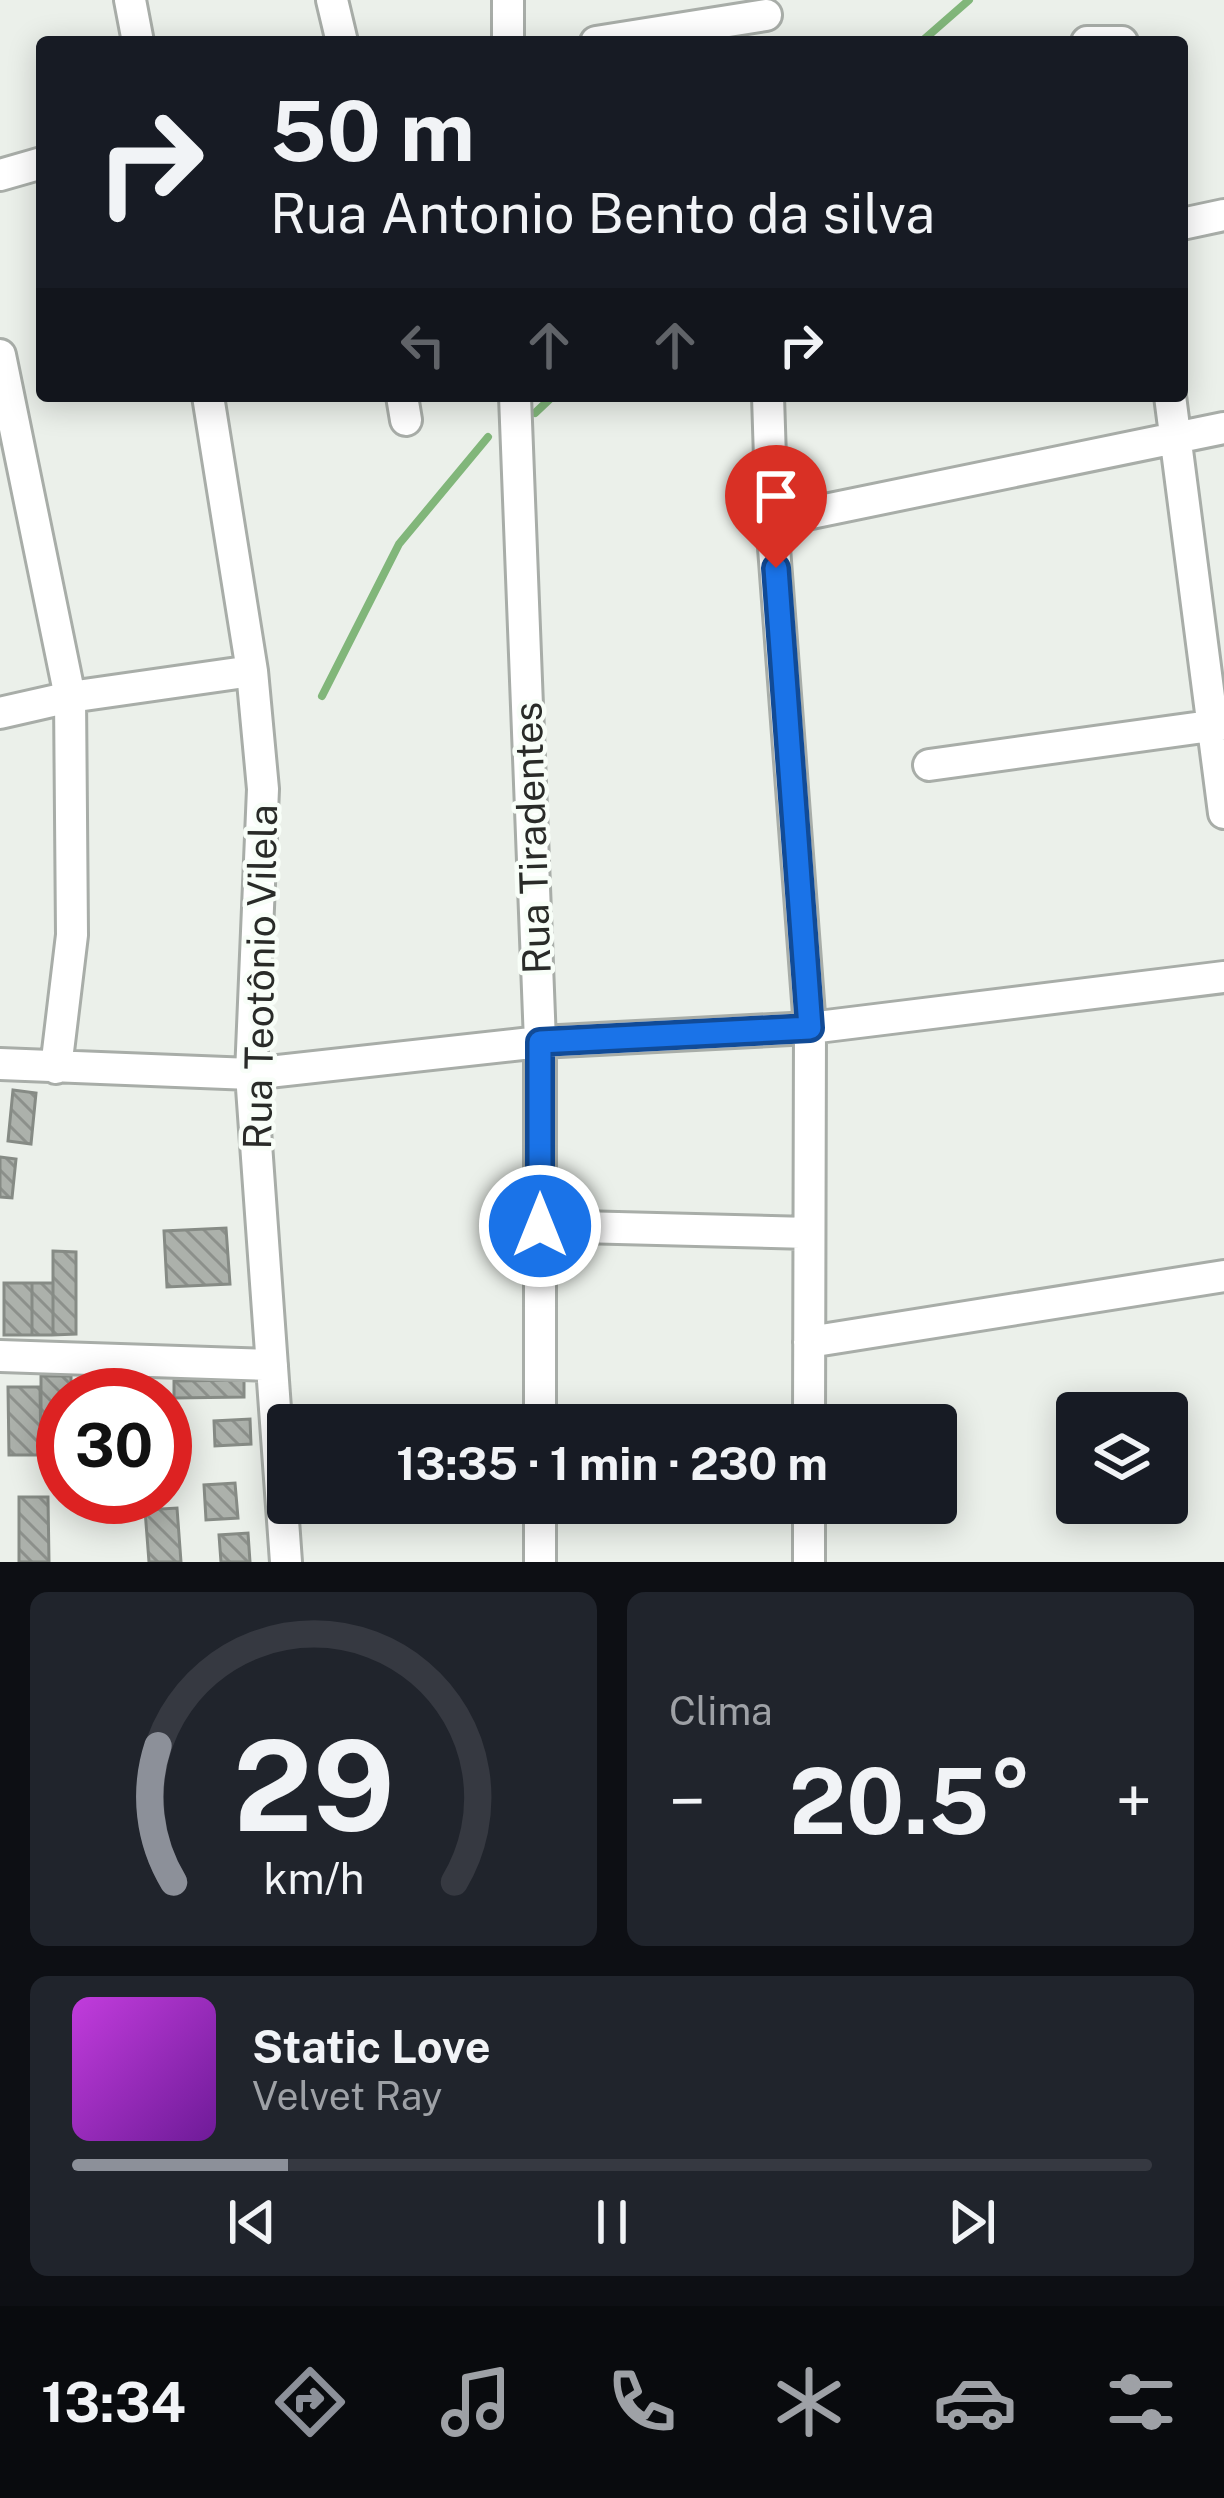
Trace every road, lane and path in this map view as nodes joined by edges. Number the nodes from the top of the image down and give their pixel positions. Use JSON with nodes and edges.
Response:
{"nodes":[{"id":1,"x":130,"y":0,"type":"edge"},
{"id":2,"x":332,"y":0,"type":"edge"},
{"id":3,"x":508,"y":0,"type":"edge"},
{"id":4,"x":766,"y":19,"type":"edge"},
{"id":5,"x":137,"y":36,"type":"edge"},
{"id":6,"x":341,"y":36,"type":"edge"},
{"id":7,"x":508,"y":36,"type":"edge"},
{"id":8,"x":640,"y":36,"type":"edge"},
{"id":9,"x":36,"y":165,"type":"edge"},
{"id":10,"x":0,"y":175,"type":"edge"},
{"id":11,"x":1224,"y":215,"type":"edge"},
{"id":12,"x":1188,"y":223,"type":"edge"},
{"id":13,"x":0,"y":355,"type":"edge"},
{"id":14,"x":209,"y":402,"type":"edge"},
{"id":15,"x":514,"y":402,"type":"edge"},
{"id":16,"x":768,"y":402,"type":"edge"},
{"id":17,"x":1171,"y":402,"type":"edge"},
{"id":18,"x":1224,"y":428,"type":"edge"},
{"id":19,"x":1175,"y":439,"type":"junction"},
{"id":20,"x":772,"y":521,"type":"junction"},
{"id":21,"x":252,"y":671,"type":"junction"},
{"id":22,"x":70,"y":697,"type":"junction"},
{"id":23,"x":0,"y":713,"type":"edge"},
{"id":24,"x":1219,"y":725,"type":"edge"},
{"id":25,"x":929,"y":765,"type":"dead end"},
{"id":26,"x":1224,"y":813,"type":"edge"},
{"id":27,"x":1224,"y":977,"type":"edge"},
{"id":28,"x":810,"y":1028,"type":"junction"},
{"id":29,"x":540,"y":1042,"type":"junction"},
{"id":30,"x":0,"y":1064,"type":"edge"},
{"id":31,"x":56,"y":1067,"type":"junction"},
{"id":32,"x":251,"y":1074,"type":"junction"},
{"id":33,"x":540,"y":1226,"type":"junction"},
{"id":34,"x":809,"y":1233,"type":"junction"},
{"id":35,"x":1224,"y":1276,"type":"edge"},
{"id":36,"x":809,"y":1342,"type":"junction"},
{"id":37,"x":0,"y":1356,"type":"edge"},
{"id":38,"x":272,"y":1365,"type":"junction"},
{"id":39,"x":540,"y":1404,"type":"edge"},
{"id":40,"x":809,"y":1404,"type":"edge"},
{"id":41,"x":540,"y":1524,"type":"edge"},
{"id":42,"x":809,"y":1524,"type":"edge"},
{"id":43,"x":286,"y":1562,"type":"edge"},
{"id":44,"x":540,"y":1562,"type":"edge"},
{"id":45,"x":809,"y":1562,"type":"edge"}],
"edges":[{"from":1,"to":5,"type":"street"},
{"from":2,"to":6,"type":"street"},
{"from":3,"to":7,"type":"street"},
{"from":4,"to":8,"type":"street"},
{"from":9,"to":10,"type":"street"},
{"from":11,"to":12,"type":"street"},
{"from":13,"to":22,"type":"street"},
{"from":14,"to":21,"type":"street","name":"Rua Teotônio Vilela"},
{"from":15,"to":29,"type":"street","name":"Rua Tiradentes"},
{"from":16,"to":20,"type":"street"},
{"from":17,"to":19,"type":"street"},
{"from":18,"to":19,"type":"street"},
{"from":19,"to":20,"type":"street"},
{"from":19,"to":24,"type":"street"},
{"from":20,"to":28,"type":"street"},
{"from":21,"to":22,"type":"street"},
{"from":21,"to":32,"type":"street","name":"Rua Teotônio Vilela"},
{"from":22,"to":23,"type":"street"},
{"from":22,"to":31,"type":"street"},
{"from":24,"to":25,"type":"street"},
{"from":24,"to":26,"type":"street"},
{"from":27,"to":28,"type":"street"},
{"from":28,"to":29,"type":"street"},
{"from":28,"to":34,"type":"street"},
{"from":29,"to":32,"type":"street"},
{"from":29,"to":33,"type":"street","name":"Rua Tiradentes"},
{"from":30,"to":31,"type":"street"},
{"from":31,"to":32,"type":"street"},
{"from":32,"to":38,"type":"street","name":"Rua Teotônio Vilela"},
{"from":33,"to":34,"type":"street"},
{"from":33,"to":39,"type":"street","name":"Rua Tiradentes"},
{"from":34,"to":36,"type":"street"},
{"from":35,"to":36,"type":"street"},
{"from":36,"to":40,"type":"street"},
{"from":37,"to":38,"type":"street"},
{"from":38,"to":43,"type":"street","name":"Rua Teotônio Vilela"},
{"from":41,"to":44,"type":"street"},
{"from":42,"to":45,"type":"street"}]}
